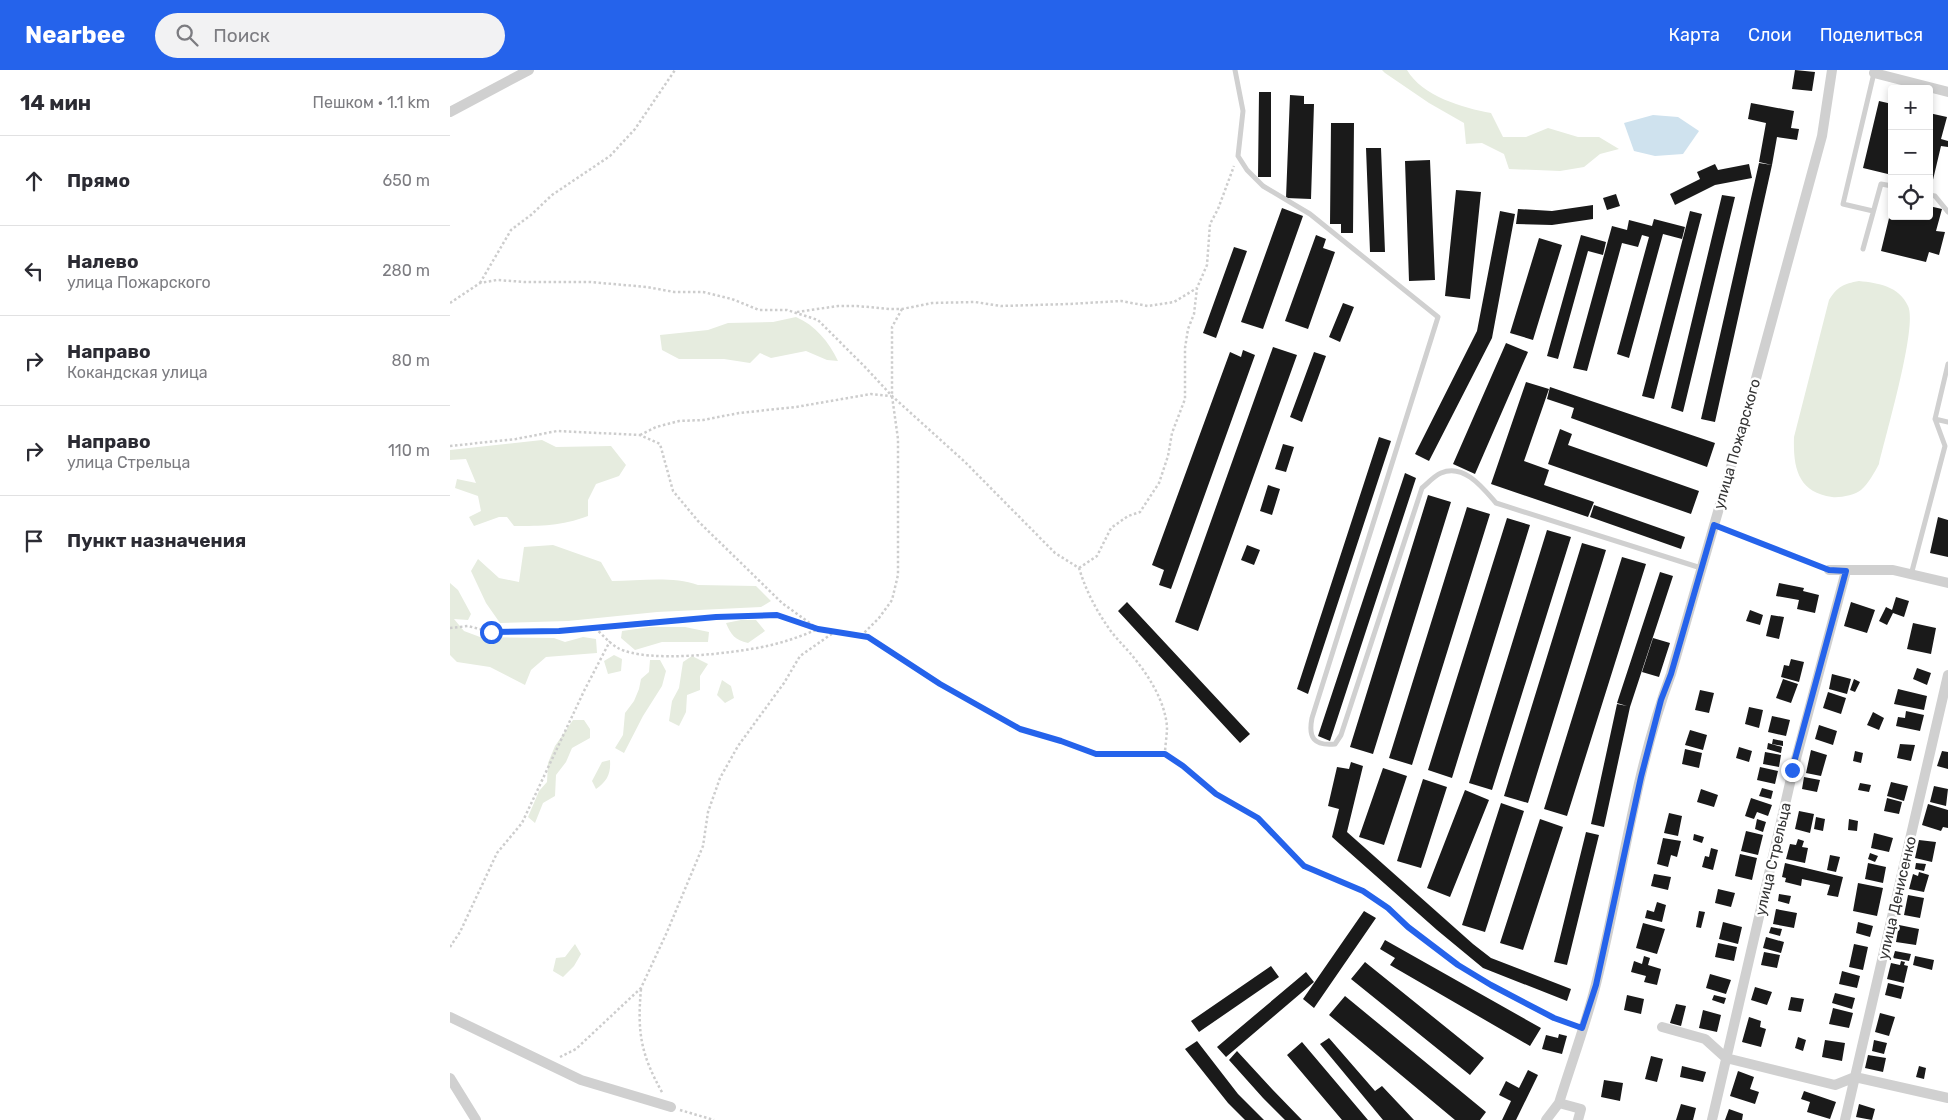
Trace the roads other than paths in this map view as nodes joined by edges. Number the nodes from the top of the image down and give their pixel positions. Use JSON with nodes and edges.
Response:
{"nodes":[{"id":1,"x":529,"y":70,"type":"edge"},
{"id":2,"x":1235,"y":70,"type":"edge"},
{"id":3,"x":1832,"y":70,"type":"edge"},
{"id":4,"x":1874,"y":73,"type":"joint"},
{"id":5,"x":1948,"y":92,"type":"edge"},
{"id":6,"x":450,"y":112,"type":"edge"},
{"id":7,"x":1888,"y":185,"type":"edge"},
{"id":8,"x":1933,"y":196,"type":"edge"},
{"id":9,"x":1873,"y":212,"type":"junction"},
{"id":10,"x":1948,"y":212,"type":"edge"},
{"id":11,"x":1862,"y":249,"type":"dead end"},
{"id":12,"x":1948,"y":364,"type":"edge"},
{"id":13,"x":1935,"y":419,"type":"junction"},
{"id":14,"x":1948,"y":422,"type":"edge"},
{"id":15,"x":1702,"y":568,"type":"junction"},
{"id":16,"x":1829,"y":570,"type":"road end"},
{"id":17,"x":1846,"y":571,"type":"junction"},
{"id":18,"x":1911,"y":574,"type":"junction"},
{"id":19,"x":1948,"y":583,"type":"edge"},
{"id":20,"x":1948,"y":675,"type":"edge"},
{"id":21,"x":450,"y":1017,"type":"edge"},
{"id":22,"x":1662,"y":1027,"type":"dead end"},
{"id":23,"x":1726,"y":1058,"type":"junction"},
{"id":24,"x":1855,"y":1077,"type":"junction"},
{"id":25,"x":450,"y":1078,"type":"edge"},
{"id":26,"x":1948,"y":1098,"type":"edge"},
{"id":27,"x":1559,"y":1103,"type":"junction"},
{"id":28,"x":671,"y":1107,"type":"road end"},
{"id":29,"x":476,"y":1120,"type":"edge"},
{"id":30,"x":1546,"y":1120,"type":"edge"},
{"id":31,"x":1578,"y":1120,"type":"edge"},
{"id":32,"x":1712,"y":1120,"type":"edge"},
{"id":33,"x":1845,"y":1120,"type":"edge"}],
"edges":[{"from":1,"to":6,"type":"street"},
{"from":2,"to":15,"type":"lane"},
{"from":3,"to":15,"type":"street","name":"улица Пожарского"},
{"from":4,"to":5,"type":"street"},
{"from":4,"to":9,"type":"lane"},
{"from":7,"to":9,"type":"lane"},
{"from":8,"to":10,"type":"lane"},
{"from":9,"to":11,"type":"lane"},
{"from":12,"to":13,"type":"lane"},
{"from":13,"to":14,"type":"lane"},
{"from":13,"to":18,"type":"lane"},
{"from":15,"to":27,"type":"street","name":"улица Пожарского"},
{"from":16,"to":17,"type":"street"},
{"from":17,"to":18,"type":"street"},
{"from":17,"to":23,"type":"street","name":"улица Стрельца"},
{"from":18,"to":19,"type":"street"},
{"from":20,"to":24,"type":"street","name":"улица Денисенко"},
{"from":21,"to":28,"type":"street"},
{"from":22,"to":23,"type":"street"},
{"from":23,"to":24,"type":"street"},
{"from":23,"to":32,"type":"street","name":"улица Стрельца"},
{"from":24,"to":26,"type":"street"},
{"from":24,"to":33,"type":"street","name":"улица Денисенко"},
{"from":25,"to":29,"type":"street"},
{"from":27,"to":30,"type":"street"},
{"from":27,"to":31,"type":"street"}]}
